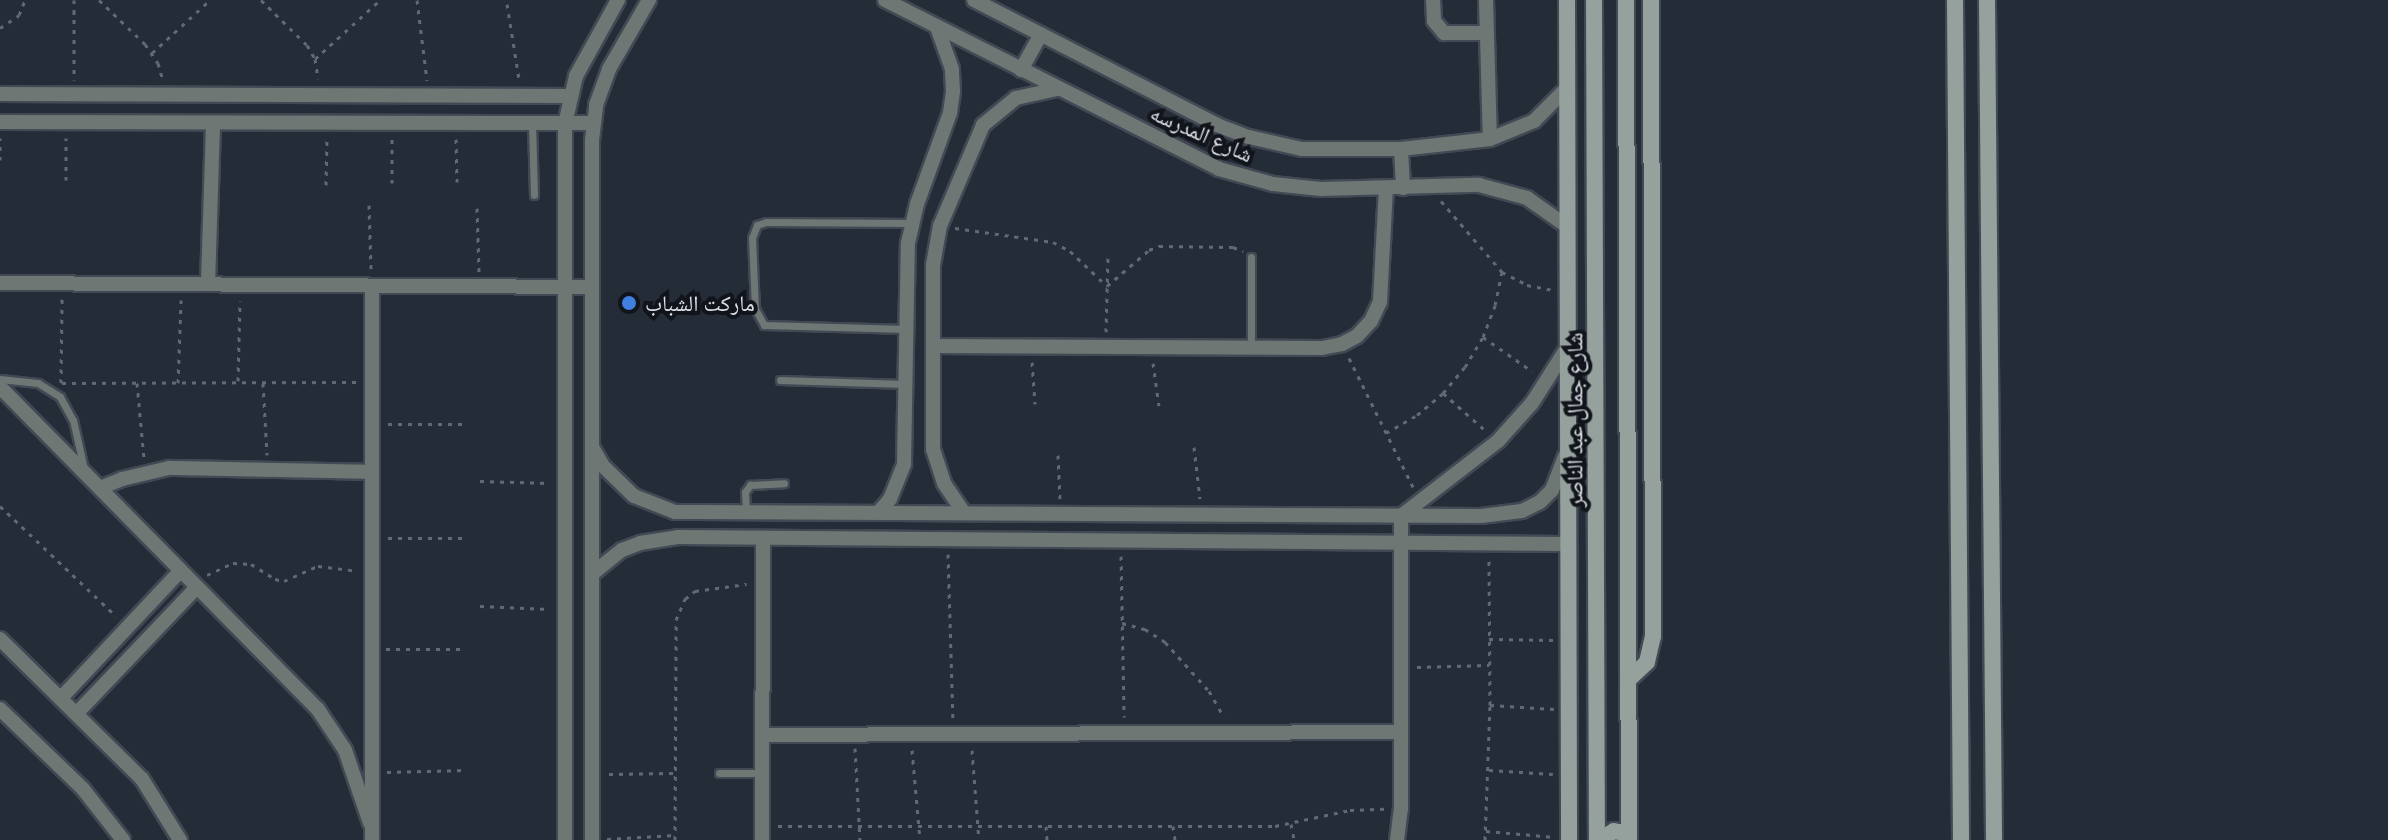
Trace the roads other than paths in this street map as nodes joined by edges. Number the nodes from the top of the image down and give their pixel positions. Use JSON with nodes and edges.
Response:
{"nodes":[{"id":1,"x":618,"y":0,"type":"edge"},
{"id":2,"x":649,"y":0,"type":"edge"},
{"id":3,"x":885,"y":0,"type":"edge"},
{"id":4,"x":974,"y":0,"type":"edge"},
{"id":5,"x":1433,"y":0,"type":"edge"},
{"id":6,"x":1486,"y":0,"type":"edge"},
{"id":7,"x":1567,"y":0,"type":"edge"},
{"id":8,"x":1594,"y":0,"type":"edge"},
{"id":9,"x":1626,"y":0,"type":"edge"},
{"id":10,"x":1651,"y":0,"type":"edge"},
{"id":11,"x":1955,"y":0,"type":"edge"},
{"id":12,"x":1987,"y":0,"type":"edge"},
{"id":13,"x":937,"y":27,"type":"junction"},
{"id":14,"x":1487,"y":33,"type":"junction"},
{"id":15,"x":1041,"y":34,"type":"junction"},
{"id":16,"x":1021,"y":70,"type":"junction"},
{"id":17,"x":1568,"y":87,"type":"junction"},
{"id":18,"x":1057,"y":89,"type":"junction"},
{"id":19,"x":0,"y":94,"type":"edge"},
{"id":20,"x":570,"y":96,"type":"junction"},
{"id":21,"x":0,"y":122,"type":"edge"},
{"id":22,"x":213,"y":123,"type":"junction"},
{"id":23,"x":593,"y":123,"type":"junction"},
{"id":24,"x":532,"y":124,"type":"junction"},
{"id":25,"x":565,"y":124,"type":"junction"},
{"id":26,"x":1490,"y":139,"type":"junction"},
{"id":27,"x":1401,"y":149,"type":"junction"},
{"id":28,"x":1403,"y":188,"type":"junction"},
{"id":29,"x":1386,"y":189,"type":"junction"},
{"id":30,"x":534,"y":195,"type":"dead end"},
{"id":31,"x":912,"y":223,"type":"junction"},
{"id":32,"x":1568,"y":227,"type":"junction"},
{"id":33,"x":1626,"y":242,"type":"junction"},
{"id":34,"x":1652,"y":242,"type":"junction"},
{"id":35,"x":1251,"y":257,"type":"road end"},
{"id":36,"x":0,"y":283,"type":"edge"},
{"id":37,"x":208,"y":284,"type":"junction"},
{"id":38,"x":372,"y":286,"type":"junction"},
{"id":39,"x":565,"y":287,"type":"junction"},
{"id":40,"x":592,"y":287,"type":"junction"},
{"id":41,"x":906,"y":329,"type":"junction"},
{"id":42,"x":1569,"y":345,"type":"junction"},
{"id":43,"x":933,"y":346,"type":"junction"},
{"id":44,"x":1251,"y":347,"type":"junction"},
{"id":45,"x":0,"y":379,"type":"edge"},
{"id":46,"x":780,"y":380,"type":"dead end"},
{"id":47,"x":906,"y":384,"type":"junction"},
{"id":48,"x":0,"y":387,"type":"edge"},
{"id":49,"x":1568,"y":444,"type":"junction"},
{"id":50,"x":592,"y":447,"type":"junction"},
{"id":51,"x":372,"y":472,"type":"junction"},
{"id":52,"x":85,"y":473,"type":"junction"},
{"id":53,"x":784,"y":483,"type":"dead end"},
{"id":54,"x":100,"y":488,"type":"junction"},
{"id":55,"x":697,"y":512,"type":"junction"},
{"id":56,"x":746,"y":512,"type":"junction"},
{"id":57,"x":878,"y":513,"type":"junction"},
{"id":58,"x":964,"y":513,"type":"junction"},
{"id":59,"x":1401,"y":516,"type":"junction"},
{"id":60,"x":697,"y":537,"type":"junction"},
{"id":61,"x":763,"y":538,"type":"junction"},
{"id":62,"x":1401,"y":543,"type":"junction"},
{"id":63,"x":1567,"y":544,"type":"junction"},
{"id":64,"x":181,"y":570,"type":"junction"},
{"id":65,"x":592,"y":574,"type":"junction"},
{"id":66,"x":195,"y":585,"type":"junction"},
{"id":67,"x":0,"y":639,"type":"edge"},
{"id":68,"x":1628,"y":680,"type":"junction"},
{"id":69,"x":61,"y":698,"type":"junction"},
{"id":70,"x":0,"y":709,"type":"edge"},
{"id":71,"x":77,"y":713,"type":"junction"},
{"id":72,"x":1401,"y":732,"type":"junction"},
{"id":73,"x":762,"y":735,"type":"junction"},
{"id":74,"x":719,"y":773,"type":"dead end"},
{"id":75,"x":761,"y":773,"type":"junction"},
{"id":76,"x":370,"y":823,"type":"junction"},
{"id":77,"x":762,"y":833,"type":"edge"},
{"id":78,"x":1629,"y":837,"type":"edge"},
{"id":79,"x":1569,"y":839,"type":"edge"},
{"id":80,"x":123,"y":840,"type":"edge"},
{"id":81,"x":180,"y":840,"type":"edge"},
{"id":82,"x":372,"y":840,"type":"edge"},
{"id":83,"x":565,"y":840,"type":"edge"},
{"id":84,"x":592,"y":840,"type":"edge"},
{"id":85,"x":1397,"y":840,"type":"edge"},
{"id":86,"x":1598,"y":840,"type":"edge"},
{"id":87,"x":1961,"y":840,"type":"edge"},
{"id":88,"x":1994,"y":840,"type":"edge"}],
"edges":[{"from":1,"to":20,"type":"street"},
{"from":2,"to":23,"type":"street"},
{"from":3,"to":13,"type":"street","name":"شارع المدرسه"},
{"from":4,"to":15,"type":"street","name":"شارع المدرسه"},
{"from":5,"to":14,"type":"street"},
{"from":6,"to":14,"type":"street"},
{"from":7,"to":17,"type":"main road"},
{"from":8,"to":86,"type":"main road","name":"شارع جمال عبد الناصر"},
{"from":9,"to":33,"type":"main road"},
{"from":10,"to":34,"type":"main road"},
{"from":11,"to":87,"type":"main road"},
{"from":12,"to":88,"type":"main road"},
{"from":13,"to":16,"type":"street","name":"شارع المدرسه"},
{"from":13,"to":31,"type":"street"},
{"from":14,"to":26,"type":"street"},
{"from":15,"to":16,"type":"street"},
{"from":15,"to":27,"type":"street","name":"شارع المدرسه"},
{"from":16,"to":18,"type":"street","name":"شارع المدرسه"},
{"from":17,"to":26,"type":"street","name":"شارع المدرسه"},
{"from":17,"to":32,"type":"main road"},
{"from":18,"to":29,"type":"street","name":"شارع المدرسه"},
{"from":18,"to":43,"type":"street"},
{"from":19,"to":20,"type":"street"},
{"from":20,"to":25,"type":"street"},
{"from":21,"to":22,"type":"street"},
{"from":22,"to":24,"type":"street"},
{"from":22,"to":37,"type":"street"},
{"from":23,"to":25,"type":"street"},
{"from":23,"to":40,"type":"street"},
{"from":24,"to":25,"type":"street"},
{"from":24,"to":30,"type":"lane"},
{"from":25,"to":39,"type":"street"},
{"from":26,"to":27,"type":"street","name":"شارع المدرسه"},
{"from":27,"to":28,"type":"street"},
{"from":28,"to":29,"type":"street","name":"شارع المدرسه"},
{"from":28,"to":32,"type":"street","name":"شارع المدرسه"},
{"from":29,"to":44,"type":"street"},
{"from":31,"to":41,"type":"street"},
{"from":31,"to":41,"type":"lane"},
{"from":32,"to":42,"type":"main road"},
{"from":33,"to":34,"type":"main road"},
{"from":33,"to":68,"type":"main road"},
{"from":34,"to":68,"type":"main road"},
{"from":35,"to":44,"type":"lane"},
{"from":36,"to":37,"type":"street"},
{"from":37,"to":38,"type":"street"},
{"from":38,"to":39,"type":"street"},
{"from":38,"to":51,"type":"street"},
{"from":39,"to":40,"type":"street"},
{"from":39,"to":83,"type":"street"},
{"from":40,"to":50,"type":"street"},
{"from":41,"to":47,"type":"street"},
{"from":42,"to":49,"type":"main road"},
{"from":42,"to":59,"type":"street"},
{"from":43,"to":44,"type":"street"},
{"from":43,"to":58,"type":"street"},
{"from":45,"to":52,"type":"lane"},
{"from":46,"to":47,"type":"lane"},
{"from":47,"to":57,"type":"street"},
{"from":48,"to":52,"type":"street"},
{"from":49,"to":59,"type":"street"},
{"from":49,"to":63,"type":"main road"},
{"from":50,"to":55,"type":"street"},
{"from":50,"to":65,"type":"street"},
{"from":51,"to":54,"type":"street"},
{"from":51,"to":76,"type":"street"},
{"from":52,"to":54,"type":"street"},
{"from":53,"to":56,"type":"lane"},
{"from":54,"to":64,"type":"street"},
{"from":55,"to":56,"type":"street"},
{"from":55,"to":60,"type":"street"},
{"from":56,"to":57,"type":"street"},
{"from":57,"to":58,"type":"street"},
{"from":58,"to":59,"type":"street"},
{"from":59,"to":62,"type":"street"},
{"from":60,"to":61,"type":"street"},
{"from":60,"to":65,"type":"street"},
{"from":61,"to":62,"type":"street"},
{"from":61,"to":73,"type":"street"},
{"from":62,"to":63,"type":"street"},
{"from":62,"to":72,"type":"street"},
{"from":63,"to":79,"type":"main road"},
{"from":64,"to":66,"type":"street"},
{"from":64,"to":69,"type":"street"},
{"from":65,"to":84,"type":"street"},
{"from":66,"to":71,"type":"street"},
{"from":66,"to":76,"type":"street"},
{"from":67,"to":69,"type":"street"},
{"from":68,"to":78,"type":"main road"},
{"from":69,"to":71,"type":"street"},
{"from":70,"to":80,"type":"street"},
{"from":71,"to":81,"type":"street"},
{"from":72,"to":73,"type":"street"},
{"from":72,"to":85,"type":"street"},
{"from":73,"to":75,"type":"street"},
{"from":74,"to":75,"type":"lane"},
{"from":75,"to":77,"type":"street"},
{"from":76,"to":82,"type":"street"},
{"from":78,"to":86,"type":"main road"}]}
